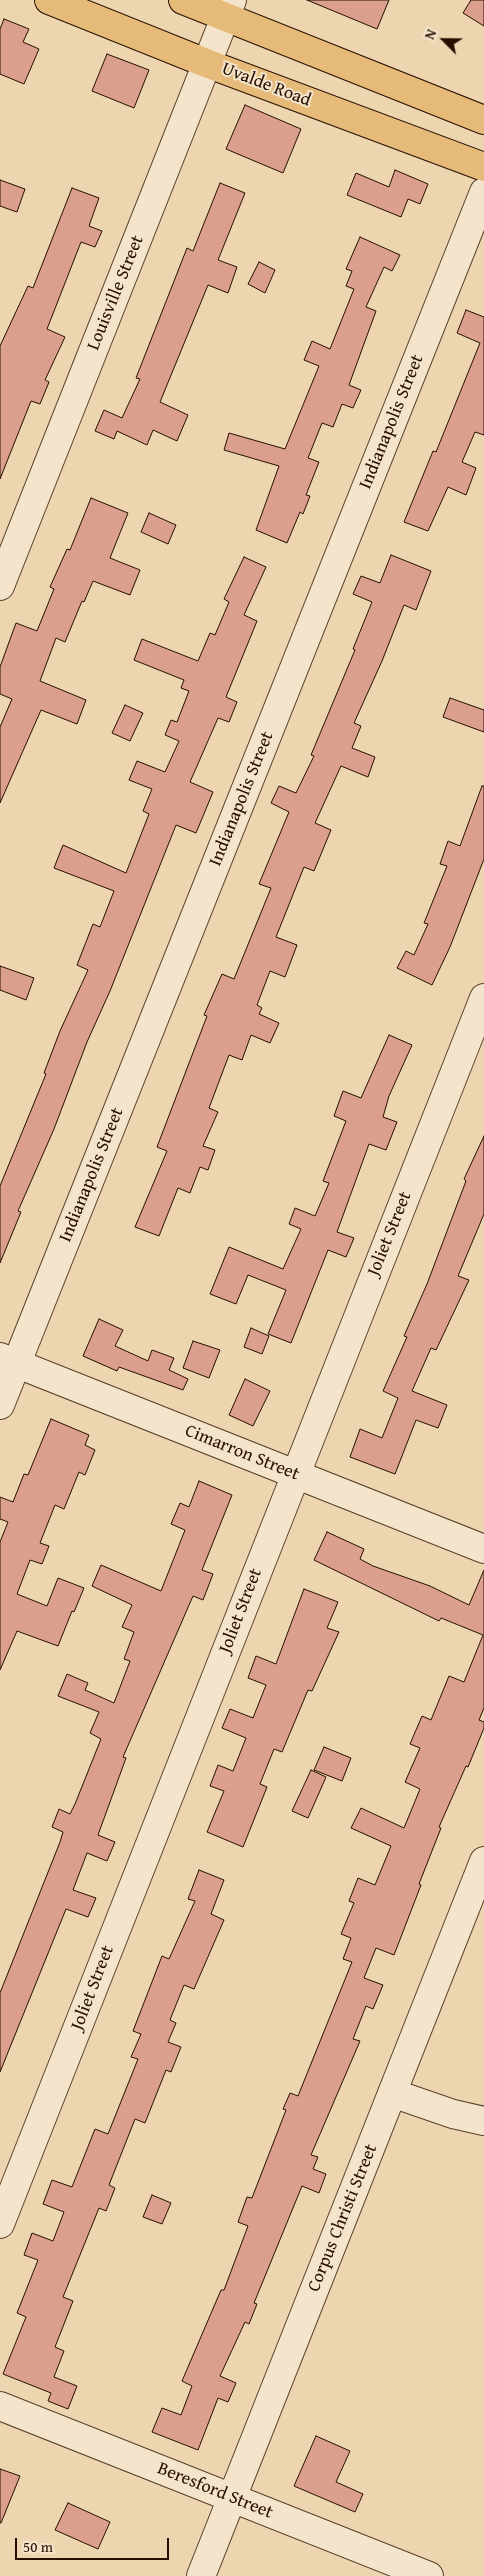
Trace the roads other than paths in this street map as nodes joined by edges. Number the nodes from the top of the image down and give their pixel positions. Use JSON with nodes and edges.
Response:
{"nodes":[{"id":1,"x":49,"y":0,"type":"edge"},
{"id":2,"x":184,"y":0,"type":"edge"},
{"id":3,"x":228,"y":8,"type":"edge"},
{"id":4,"x":206,"y":63,"type":"junction"},
{"id":5,"x":484,"y":120,"type":"edge"},
{"id":6,"x":484,"y":167,"type":"edge"},
{"id":7,"x":484,"y":192,"type":"edge"},
{"id":8,"x":0,"y":586,"type":"edge"},
{"id":9,"x":484,"y":998,"type":"edge"},
{"id":10,"x":8,"y":1361,"type":"edge"},
{"id":11,"x":0,"y":1405,"type":"edge"},
{"id":12,"x":295,"y":1474,"type":"junction"},
{"id":13,"x":484,"y":1550,"type":"edge"},
{"id":14,"x":484,"y":1861,"type":"edge"},
{"id":15,"x":392,"y":2093,"type":"junction"},
{"id":16,"x":484,"y":2121,"type":"edge"},
{"id":17,"x":0,"y":2224,"type":"edge"},
{"id":18,"x":0,"y":2406,"type":"edge"},
{"id":19,"x":232,"y":2497,"type":"junction"},
{"id":20,"x":201,"y":2576,"type":"edge"},
{"id":21,"x":429,"y":2576,"type":"edge"}],
"edges":[{"from":1,"to":4,"type":"main road","name":"Uvalde Road"},
{"from":2,"to":3,"type":"main road"},
{"from":3,"to":4,"type":"street","name":"Louisville Street"},
{"from":3,"to":5,"type":"main road"},
{"from":4,"to":6,"type":"main road","name":"Uvalde Road"},
{"from":4,"to":8,"type":"street","name":"Louisville Street"},
{"from":7,"to":10,"type":"street","name":"Indianapolis Street"},
{"from":9,"to":12,"type":"street","name":"Joliet Street"},
{"from":10,"to":11,"type":"street","name":"Indianapolis Street"},
{"from":10,"to":12,"type":"street","name":"Cimarron Street"},
{"from":12,"to":13,"type":"street","name":"Cimarron Street"},
{"from":12,"to":17,"type":"street","name":"Joliet Street"},
{"from":14,"to":15,"type":"street","name":"Corpus Christi Street"},
{"from":15,"to":16,"type":"street"},
{"from":15,"to":19,"type":"street","name":"Corpus Christi Street"},
{"from":18,"to":19,"type":"street","name":"Beresford Street"},
{"from":19,"to":20,"type":"street","name":"Corpus Christi Street"},
{"from":19,"to":21,"type":"street","name":"Beresford Street"}]}
